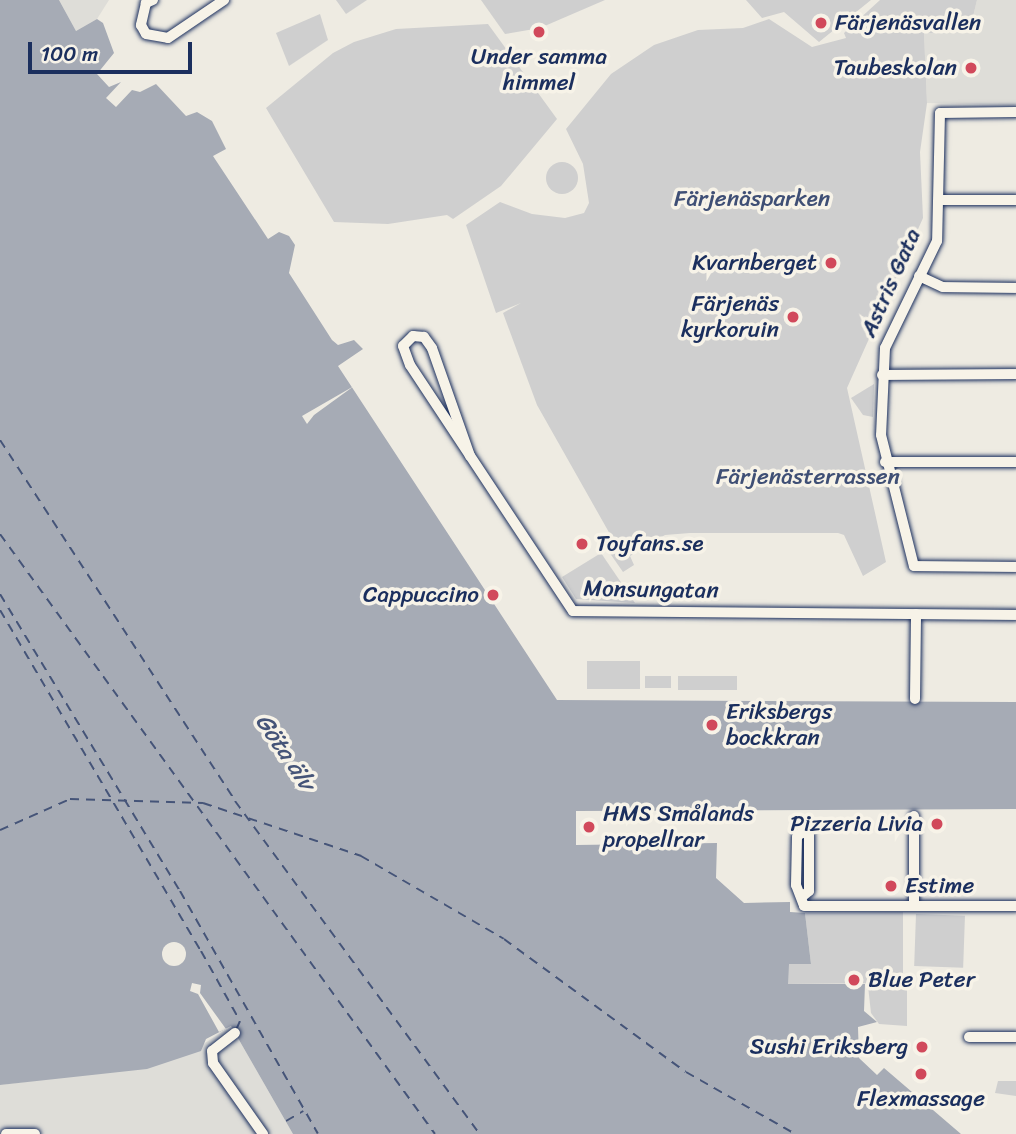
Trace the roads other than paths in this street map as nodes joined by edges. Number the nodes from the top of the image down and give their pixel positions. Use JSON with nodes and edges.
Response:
{"nodes":[{"id":1,"x":151,"y":0,"type":"edge"},
{"id":2,"x":225,"y":0,"type":"edge"},
{"id":3,"x":1016,"y":112,"type":"edge"},
{"id":4,"x":939,"y":200,"type":"junction"},
{"id":5,"x":1016,"y":200,"type":"edge"},
{"id":6,"x":919,"y":276,"type":"junction"},
{"id":7,"x":1016,"y":288,"type":"edge"},
{"id":8,"x":1016,"y":374,"type":"edge"},
{"id":9,"x":882,"y":375,"type":"junction"},
{"id":10,"x":470,"y":456,"type":"junction"},
{"id":11,"x":1016,"y":462,"type":"edge"},
{"id":12,"x":886,"y":463,"type":"junction"},
{"id":13,"x":1016,"y":567,"type":"edge"},
{"id":14,"x":916,"y":614,"type":"junction"},
{"id":15,"x":1016,"y":615,"type":"edge"},
{"id":16,"x":915,"y":699,"type":"dead end"},
{"id":17,"x":914,"y":816,"type":"dead end"},
{"id":18,"x":803,"y":896,"type":"junction"},
{"id":19,"x":914,"y":904,"type":"junction"},
{"id":20,"x":1016,"y":905,"type":"edge"},
{"id":21,"x":235,"y":1033,"type":"dead end"},
{"id":22,"x":969,"y":1037,"type":"dead end"},
{"id":23,"x":1016,"y":1037,"type":"edge"},
{"id":24,"x":6,"y":1134,"type":"edge"},
{"id":25,"x":35,"y":1134,"type":"edge"},
{"id":26,"x":262,"y":1134,"type":"edge"}],
"edges":[{"from":1,"to":2,"type":"street"},
{"from":3,"to":4,"type":"street","name":"Astris Gata"},
{"from":4,"to":5,"type":"street"},
{"from":4,"to":6,"type":"street","name":"Astris Gata"},
{"from":6,"to":7,"type":"street"},
{"from":6,"to":9,"type":"street","name":"Astris Gata"},
{"from":8,"to":9,"type":"street"},
{"from":9,"to":12,"type":"street","name":"Astris Gata"},
{"from":10,"to":10,"type":"street","name":"Monsungatan"},
{"from":10,"to":14,"type":"street","name":"Monsungatan"},
{"from":11,"to":12,"type":"street"},
{"from":12,"to":13,"type":"street","name":"Astris Gata"},
{"from":14,"to":15,"type":"street","name":"Monsungatan"},
{"from":14,"to":16,"type":"street"},
{"from":17,"to":19,"type":"street"},
{"from":18,"to":18,"type":"street"},
{"from":18,"to":19,"type":"street"},
{"from":19,"to":20,"type":"street"},
{"from":21,"to":26,"type":"street"},
{"from":22,"to":23,"type":"street"},
{"from":24,"to":25,"type":"street"}]}
